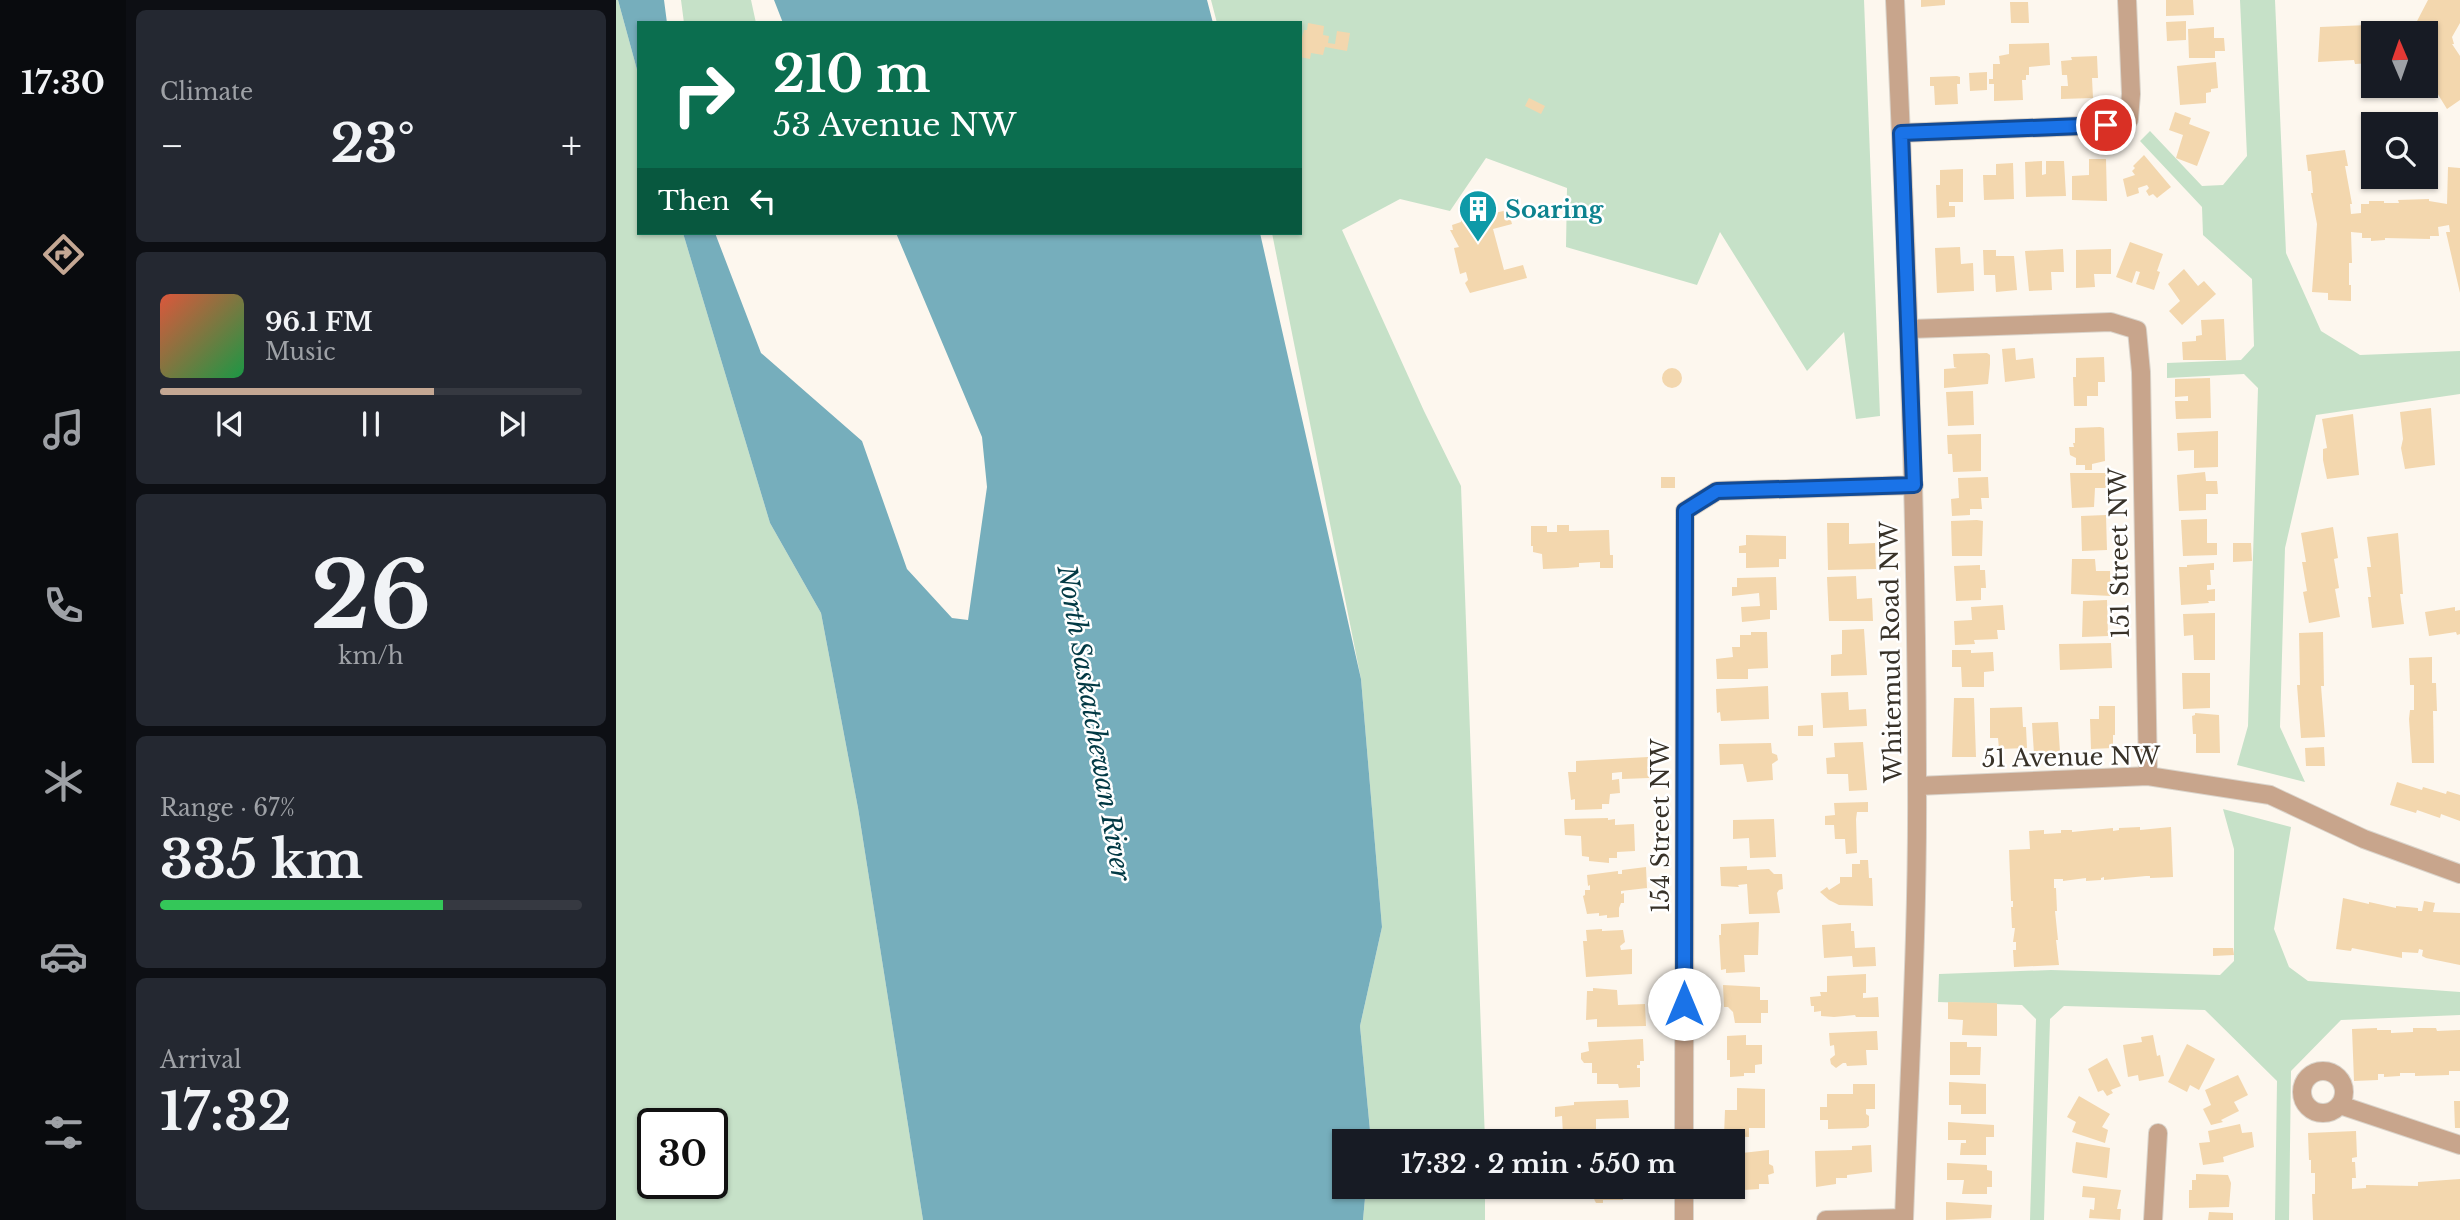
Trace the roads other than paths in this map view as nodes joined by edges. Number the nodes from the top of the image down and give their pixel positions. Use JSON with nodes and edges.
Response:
{"nodes":[{"id":1,"x":1895,"y":0,"type":"edge"},
{"id":2,"x":2127,"y":0,"type":"edge"},
{"id":3,"x":1901,"y":133,"type":"junction"},
{"id":4,"x":1910,"y":329,"type":"junction"},
{"id":5,"x":1914,"y":485,"type":"junction"},
{"id":6,"x":2148,"y":776,"type":"junction"},
{"id":7,"x":1917,"y":786,"type":"junction"},
{"id":8,"x":2460,"y":874,"type":"edge"},
{"id":9,"x":2340,"y":1105,"type":"dead end"},
{"id":10,"x":1684,"y":1129,"type":"edge"},
{"id":11,"x":2158,"y":1133,"type":"dead end"},
{"id":12,"x":2460,"y":1145,"type":"edge"},
{"id":13,"x":1684,"y":1199,"type":"edge"},
{"id":14,"x":1904,"y":1219,"type":"edge"},
{"id":15,"x":1684,"y":1220,"type":"edge"},
{"id":16,"x":1826,"y":1220,"type":"edge"},
{"id":17,"x":2153,"y":1220,"type":"edge"}],
"edges":[{"from":1,"to":3,"type":"street","name":"Whitemud Road NW"},
{"from":2,"to":3,"type":"street"},
{"from":3,"to":4,"type":"street","name":"Whitemud Road NW"},
{"from":4,"to":5,"type":"street","name":"Whitemud Road NW"},
{"from":4,"to":6,"type":"street","name":"151 Street NW"},
{"from":5,"to":7,"type":"street","name":"Whitemud Road NW"},
{"from":5,"to":10,"type":"street","name":"154 Street NW"},
{"from":6,"to":7,"type":"street","name":"51 Avenue NW"},
{"from":6,"to":8,"type":"street","name":"51 Avenue NW"},
{"from":7,"to":14,"type":"street","name":"Whitemud Road NW"},
{"from":9,"to":12,"type":"street"},
{"from":11,"to":17,"type":"street"},
{"from":13,"to":15,"type":"street"},
{"from":14,"to":16,"type":"street"}]}
